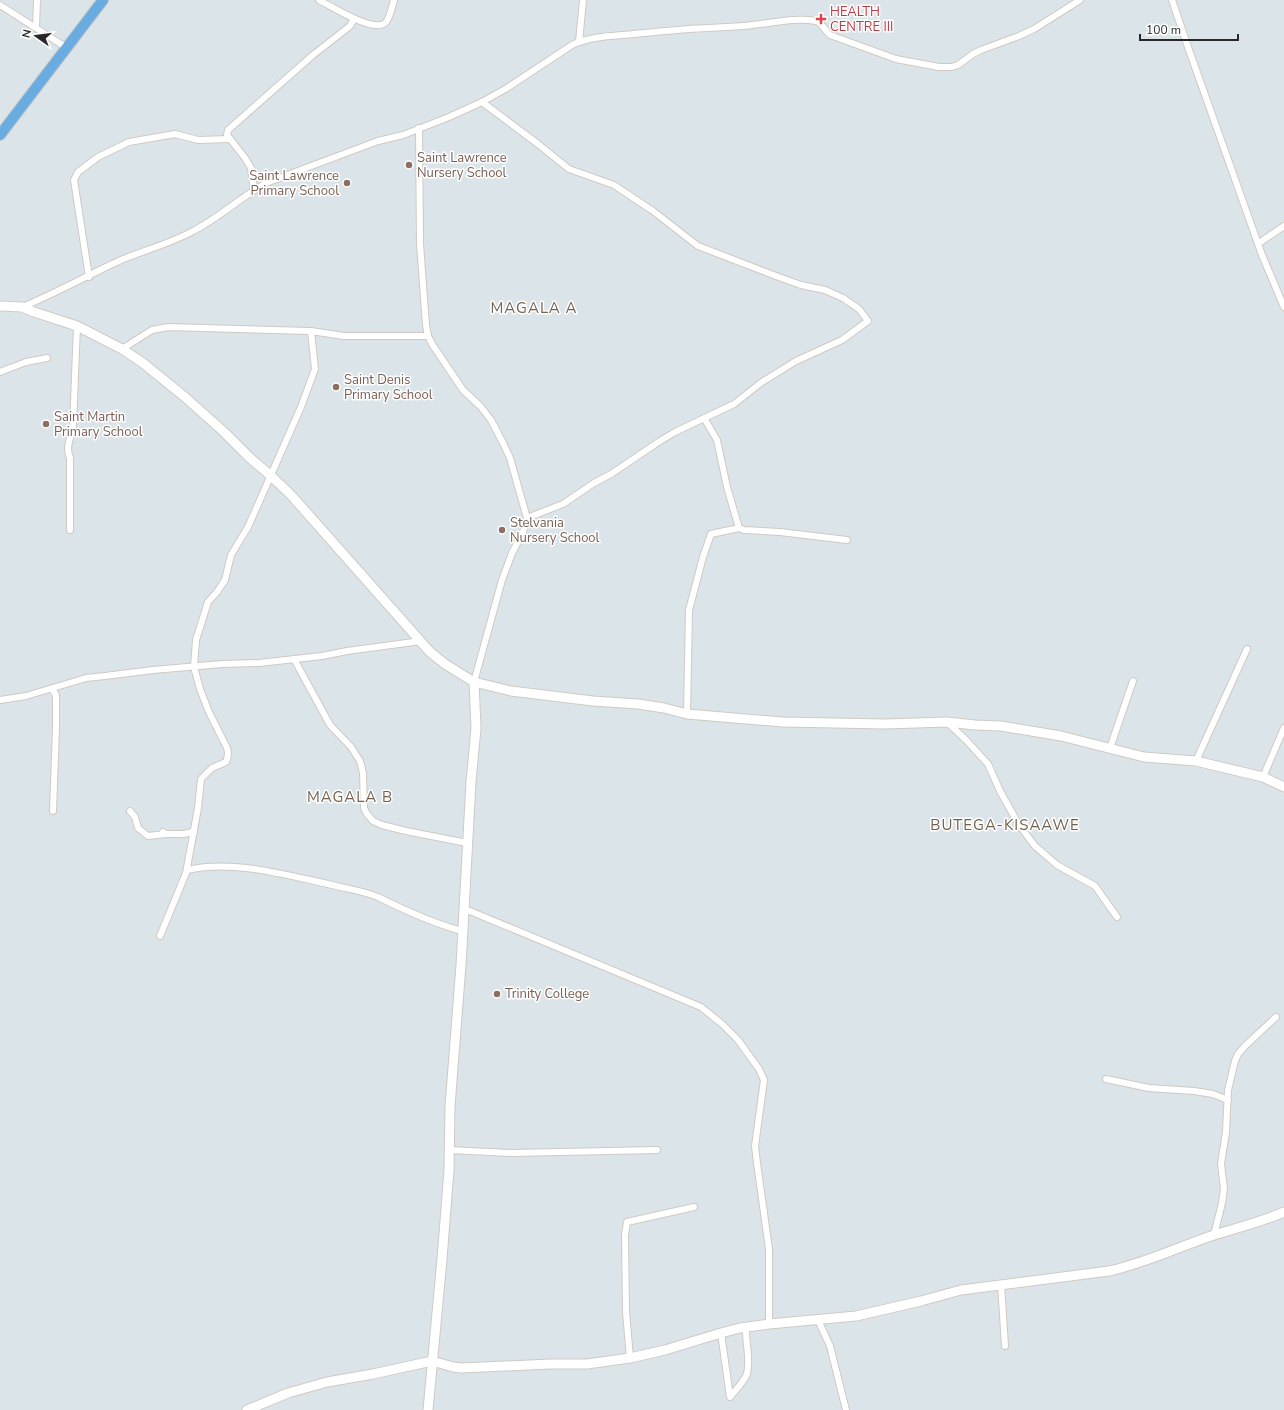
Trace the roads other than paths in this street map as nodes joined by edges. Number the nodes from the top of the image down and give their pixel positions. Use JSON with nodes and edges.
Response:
{"nodes":[{"id":1,"x":37,"y":0,"type":"edge"},
{"id":2,"x":103,"y":0,"type":"edge"},
{"id":3,"x":319,"y":0,"type":"edge"},
{"id":4,"x":394,"y":0,"type":"edge"},
{"id":5,"x":583,"y":0,"type":"edge"},
{"id":6,"x":1080,"y":0,"type":"edge"},
{"id":7,"x":1172,"y":0,"type":"edge"},
{"id":8,"x":0,"y":5,"type":"edge"},
{"id":9,"x":354,"y":19,"type":"junction"},
{"id":10,"x":36,"y":28,"type":"junction"},
{"id":11,"x":579,"y":42,"type":"junction"},
{"id":12,"x":67,"y":48,"type":"junction"},
{"id":13,"x":482,"y":102,"type":"junction"},
{"id":14,"x":419,"y":128,"type":"junction"},
{"id":15,"x":0,"y":135,"type":"edge"},
{"id":16,"x":230,"y":139,"type":"junction"},
{"id":17,"x":254,"y":190,"type":"junction"},
{"id":18,"x":1284,"y":226,"type":"edge"},
{"id":19,"x":1258,"y":243,"type":"junction"},
{"id":20,"x":89,"y":277,"type":"junction"},
{"id":21,"x":0,"y":306,"type":"edge"},
{"id":22,"x":22,"y":307,"type":"junction"},
{"id":23,"x":1284,"y":307,"type":"edge"},
{"id":24,"x":77,"y":326,"type":"junction"},
{"id":25,"x":311,"y":331,"type":"junction"},
{"id":26,"x":428,"y":336,"type":"junction"},
{"id":27,"x":122,"y":349,"type":"junction"},
{"id":28,"x":47,"y":358,"type":"dead end"},
{"id":29,"x":0,"y":372,"type":"edge"},
{"id":30,"x":704,"y":418,"type":"junction"},
{"id":31,"x":270,"y":475,"type":"junction"},
{"id":32,"x":527,"y":518,"type":"junction"},
{"id":33,"x":739,"y":528,"type":"junction"},
{"id":34,"x":70,"y":530,"type":"dead end"},
{"id":35,"x":847,"y":540,"type":"dead end"},
{"id":36,"x":421,"y":641,"type":"junction"},
{"id":37,"x":1247,"y":649,"type":"dead end"},
{"id":38,"x":294,"y":659,"type":"junction"},
{"id":39,"x":194,"y":666,"type":"junction"},
{"id":40,"x":1132,"y":681,"type":"dead end"},
{"id":41,"x":474,"y":682,"type":"junction"},
{"id":42,"x":52,"y":689,"type":"junction"},
{"id":43,"x":0,"y":700,"type":"edge"},
{"id":44,"x":687,"y":714,"type":"junction"},
{"id":45,"x":947,"y":722,"type":"junction"},
{"id":46,"x":1284,"y":728,"type":"edge"},
{"id":47,"x":1110,"y":748,"type":"junction"},
{"id":48,"x":1196,"y":761,"type":"junction"},
{"id":49,"x":1263,"y":777,"type":"junction"},
{"id":50,"x":1284,"y":787,"type":"edge"},
{"id":51,"x":53,"y":811,"type":"dead end"},
{"id":52,"x":130,"y":811,"type":"dead end"},
{"id":53,"x":194,"y":832,"type":"junction"},
{"id":54,"x":467,"y":844,"type":"junction"},
{"id":55,"x":187,"y":870,"type":"junction"},
{"id":56,"x":465,"y":909,"type":"junction"},
{"id":57,"x":1117,"y":917,"type":"dead end"},
{"id":58,"x":462,"y":931,"type":"junction"},
{"id":59,"x":160,"y":936,"type":"dead end"},
{"id":60,"x":1276,"y":1017,"type":"dead end"},
{"id":61,"x":1106,"y":1079,"type":"dead end"},
{"id":62,"x":1228,"y":1100,"type":"junction"},
{"id":63,"x":449,"y":1150,"type":"junction"},
{"id":64,"x":657,"y":1150,"type":"dead end"},
{"id":65,"x":694,"y":1207,"type":"dead end"},
{"id":66,"x":1284,"y":1212,"type":"edge"},
{"id":67,"x":1214,"y":1235,"type":"junction"},
{"id":68,"x":1002,"y":1284,"type":"junction"},
{"id":69,"x":818,"y":1320,"type":"junction"},
{"id":70,"x":769,"y":1324,"type":"junction"},
{"id":71,"x":746,"y":1327,"type":"junction"},
{"id":72,"x":720,"y":1333,"type":"junction"},
{"id":73,"x":1005,"y":1346,"type":"dead end"},
{"id":74,"x":630,"y":1358,"type":"junction"},
{"id":75,"x":432,"y":1361,"type":"junction"},
{"id":76,"x":247,"y":1410,"type":"edge"},
{"id":77,"x":428,"y":1410,"type":"edge"},
{"id":78,"x":846,"y":1410,"type":"edge"}],
"edges":[{"from":1,"to":10,"type":"street"},
{"from":2,"to":12,"type":"main road"},
{"from":3,"to":9,"type":"street"},
{"from":4,"to":9,"type":"street"},
{"from":5,"to":11,"type":"street"},
{"from":6,"to":11,"type":"street"},
{"from":7,"to":19,"type":"street"},
{"from":8,"to":10,"type":"street"},
{"from":9,"to":16,"type":"street"},
{"from":10,"to":12,"type":"street"},
{"from":11,"to":13,"type":"street"},
{"from":12,"to":15,"type":"main road"},
{"from":13,"to":14,"type":"street"},
{"from":13,"to":30,"type":"street"},
{"from":14,"to":17,"type":"street"},
{"from":14,"to":26,"type":"street"},
{"from":16,"to":17,"type":"street"},
{"from":16,"to":20,"type":"street"},
{"from":17,"to":20,"type":"street"},
{"from":18,"to":19,"type":"street"},
{"from":19,"to":23,"type":"street"},
{"from":20,"to":22,"type":"street"},
{"from":21,"to":22,"type":"street"},
{"from":22,"to":24,"type":"street"},
{"from":24,"to":27,"type":"street"},
{"from":24,"to":34,"type":"street"},
{"from":25,"to":26,"type":"street"},
{"from":25,"to":27,"type":"street"},
{"from":25,"to":31,"type":"street"},
{"from":26,"to":32,"type":"street"},
{"from":27,"to":31,"type":"street"},
{"from":28,"to":29,"type":"street"},
{"from":30,"to":32,"type":"street"},
{"from":30,"to":33,"type":"street"},
{"from":31,"to":36,"type":"street"},
{"from":31,"to":39,"type":"street"},
{"from":32,"to":41,"type":"street"},
{"from":33,"to":35,"type":"street"},
{"from":33,"to":44,"type":"street"},
{"from":36,"to":38,"type":"street"},
{"from":36,"to":41,"type":"street"},
{"from":37,"to":48,"type":"street"},
{"from":38,"to":39,"type":"street"},
{"from":38,"to":54,"type":"street"},
{"from":39,"to":42,"type":"street"},
{"from":39,"to":53,"type":"street"},
{"from":40,"to":47,"type":"street"},
{"from":41,"to":44,"type":"street"},
{"from":41,"to":54,"type":"street"},
{"from":42,"to":43,"type":"street"},
{"from":42,"to":51,"type":"street"},
{"from":44,"to":45,"type":"street"},
{"from":45,"to":47,"type":"street"},
{"from":45,"to":57,"type":"street"},
{"from":46,"to":49,"type":"street"},
{"from":47,"to":48,"type":"street"},
{"from":48,"to":49,"type":"street"},
{"from":49,"to":50,"type":"street"},
{"from":52,"to":53,"type":"street"},
{"from":53,"to":55,"type":"street"},
{"from":54,"to":56,"type":"street"},
{"from":55,"to":58,"type":"street"},
{"from":55,"to":59,"type":"street"},
{"from":56,"to":58,"type":"street"},
{"from":56,"to":70,"type":"street"},
{"from":58,"to":63,"type":"street"},
{"from":60,"to":62,"type":"street"},
{"from":61,"to":62,"type":"street"},
{"from":62,"to":67,"type":"street"},
{"from":63,"to":64,"type":"street"},
{"from":63,"to":75,"type":"street"},
{"from":65,"to":74,"type":"street"},
{"from":66,"to":67,"type":"street"},
{"from":67,"to":68,"type":"street"},
{"from":68,"to":69,"type":"street"},
{"from":68,"to":73,"type":"street"},
{"from":69,"to":70,"type":"street"},
{"from":69,"to":78,"type":"street"},
{"from":70,"to":71,"type":"street"},
{"from":71,"to":72,"type":"street"},
{"from":71,"to":72,"type":"street"},
{"from":72,"to":74,"type":"street"},
{"from":74,"to":75,"type":"street"},
{"from":75,"to":76,"type":"street"},
{"from":75,"to":77,"type":"street"}]}
